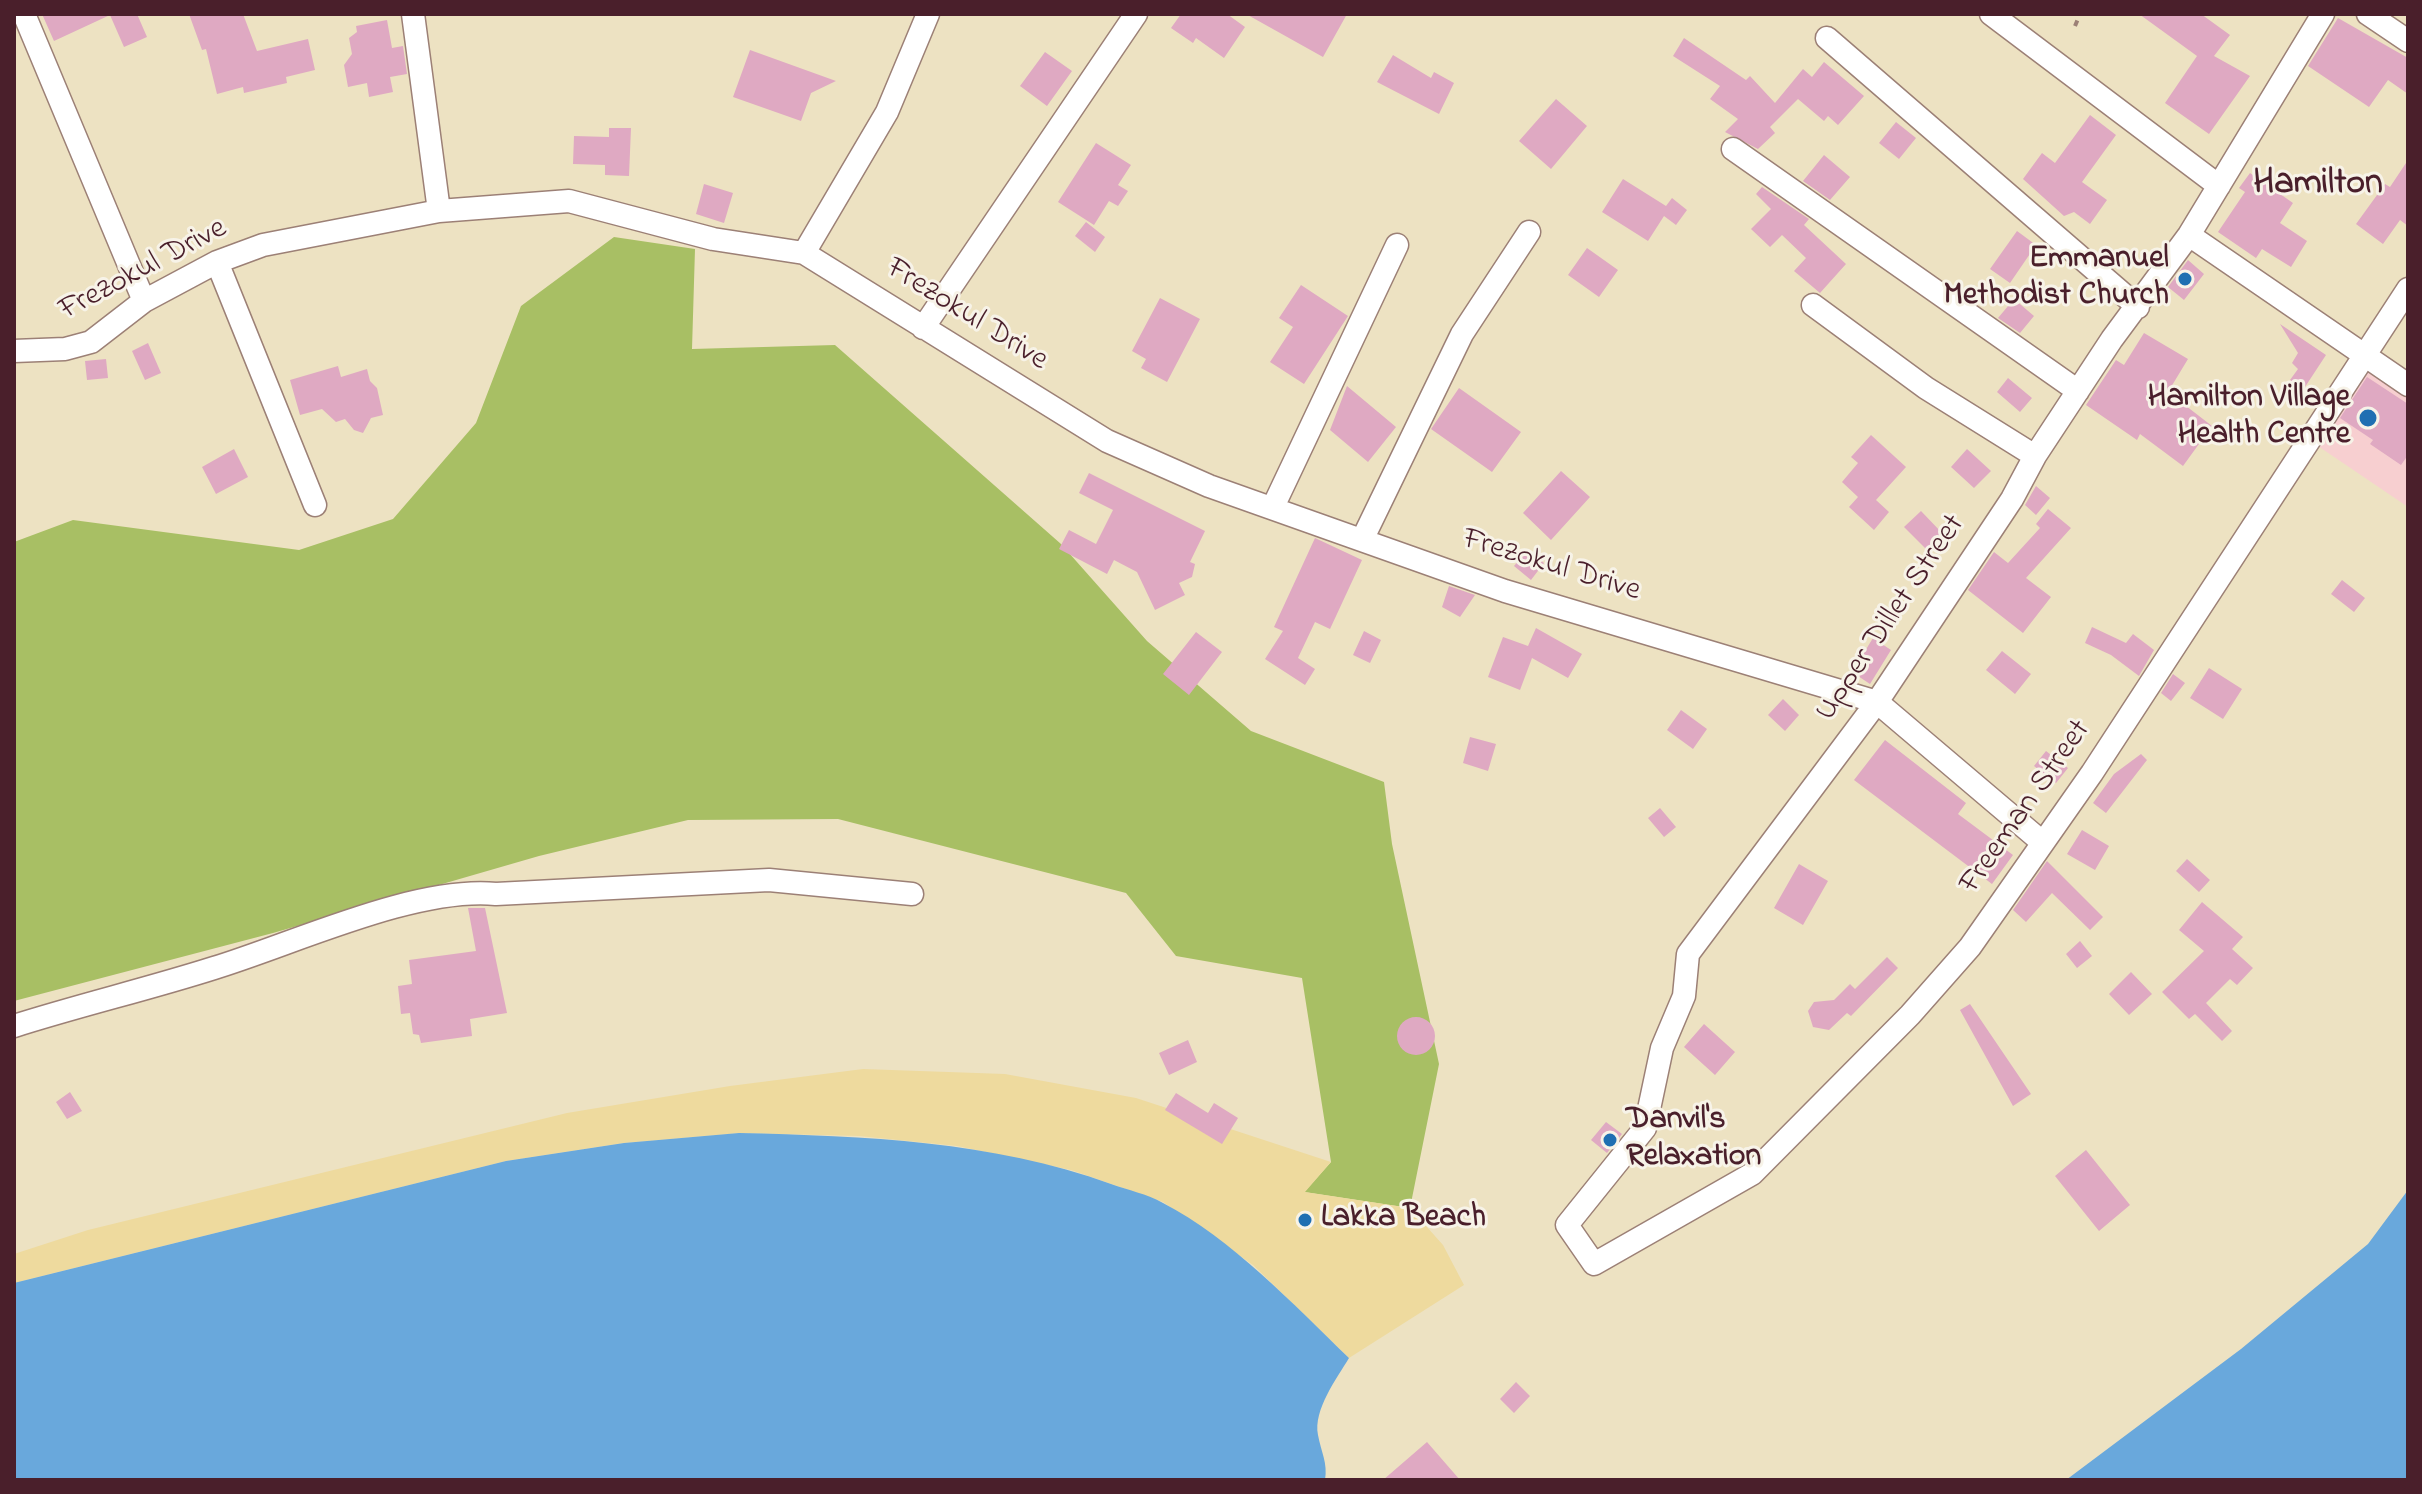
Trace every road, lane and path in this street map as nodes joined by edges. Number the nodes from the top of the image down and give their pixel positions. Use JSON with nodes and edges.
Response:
{"nodes":[{"id":1,"x":24,"y":14,"type":"edge"},
{"id":2,"x":413,"y":14,"type":"edge"},
{"id":3,"x":928,"y":14,"type":"edge"},
{"id":4,"x":1136,"y":14,"type":"edge"},
{"id":5,"x":1991,"y":14,"type":"edge"},
{"id":6,"x":2080,"y":14,"type":"edge"},
{"id":7,"x":2323,"y":14,"type":"edge"},
{"id":8,"x":2368,"y":14,"type":"edge"},
{"id":9,"x":2075,"y":26,"type":"dead end"},
{"id":10,"x":1827,"y":38,"type":"dead end"},
{"id":11,"x":2408,"y":41,"type":"edge"},
{"id":12,"x":1733,"y":149,"type":"dead end"},
{"id":13,"x":2219,"y":186,"type":"junction"},
{"id":14,"x":439,"y":211,"type":"junction"},
{"id":15,"x":1529,"y":232,"type":"dead end"},
{"id":16,"x":2189,"y":235,"type":"junction"},
{"id":17,"x":1397,"y":245,"type":"dead end"},
{"id":18,"x":804,"y":253,"type":"junction"},
{"id":19,"x":217,"y":262,"type":"junction"},
{"id":20,"x":2408,"y":289,"type":"edge"},
{"id":21,"x":144,"y":301,"type":"junction"},
{"id":22,"x":1813,"y":305,"type":"dead end"},
{"id":23,"x":2138,"y":307,"type":"junction"},
{"id":24,"x":923,"y":328,"type":"junction"},
{"id":25,"x":14,"y":351,"type":"edge"},
{"id":26,"x":2366,"y":353,"type":"junction"},
{"id":27,"x":2408,"y":385,"type":"edge"},
{"id":28,"x":2078,"y":391,"type":"junction"},
{"id":29,"x":2035,"y":456,"type":"junction"},
{"id":30,"x":315,"y":505,"type":"dead end"},
{"id":31,"x":1273,"y":507,"type":"junction"},
{"id":32,"x":1363,"y":538,"type":"junction"},
{"id":33,"x":1877,"y":702,"type":"junction"},
{"id":34,"x":2042,"y":842,"type":"junction"},
{"id":35,"x":912,"y":894,"type":"dead end"},
{"id":36,"x":14,"y":1026,"type":"edge"},
{"id":37,"x":1594,"y":1264,"type":"joint"}],
"edges":[{"from":1,"to":21,"type":"street"},
{"from":2,"to":14,"type":"street"},
{"from":3,"to":18,"type":"street"},
{"from":4,"to":24,"type":"street"},
{"from":5,"to":13,"type":"street"},
{"from":6,"to":9,"type":"path"},
{"from":7,"to":13,"type":"street","name":"Upper Dillet Street"},
{"from":8,"to":11,"type":"street"},
{"from":10,"to":23,"type":"street"},
{"from":12,"to":28,"type":"street"},
{"from":13,"to":16,"type":"street","name":"Upper Dillet Street"},
{"from":14,"to":18,"type":"street","name":"Frezokul Drive"},
{"from":14,"to":19,"type":"street","name":"Frezokul Drive"},
{"from":15,"to":32,"type":"street"},
{"from":16,"to":23,"type":"street","name":"Upper Dillet Street"},
{"from":16,"to":26,"type":"street"},
{"from":17,"to":31,"type":"street"},
{"from":18,"to":24,"type":"street","name":"Frezokul Drive"},
{"from":19,"to":21,"type":"street","name":"Frezokul Drive"},
{"from":19,"to":30,"type":"street"},
{"from":20,"to":26,"type":"street","name":"Freeman Street"},
{"from":21,"to":25,"type":"street","name":"Frezokul Drive"},
{"from":22,"to":29,"type":"street"},
{"from":23,"to":28,"type":"street","name":"Upper Dillet Street"},
{"from":24,"to":31,"type":"street","name":"Frezokul Drive"},
{"from":26,"to":27,"type":"street"},
{"from":26,"to":34,"type":"street","name":"Freeman Street"},
{"from":28,"to":29,"type":"street","name":"Upper Dillet Street"},
{"from":29,"to":33,"type":"street","name":"Upper Dillet Street"},
{"from":31,"to":32,"type":"street","name":"Frezokul Drive"},
{"from":32,"to":33,"type":"street","name":"Frezokul Drive"},
{"from":33,"to":34,"type":"street"},
{"from":33,"to":37,"type":"street","name":"Upper Dillet Street"},
{"from":34,"to":37,"type":"street","name":"Freeman Street"},
{"from":35,"to":36,"type":"street"}]}
